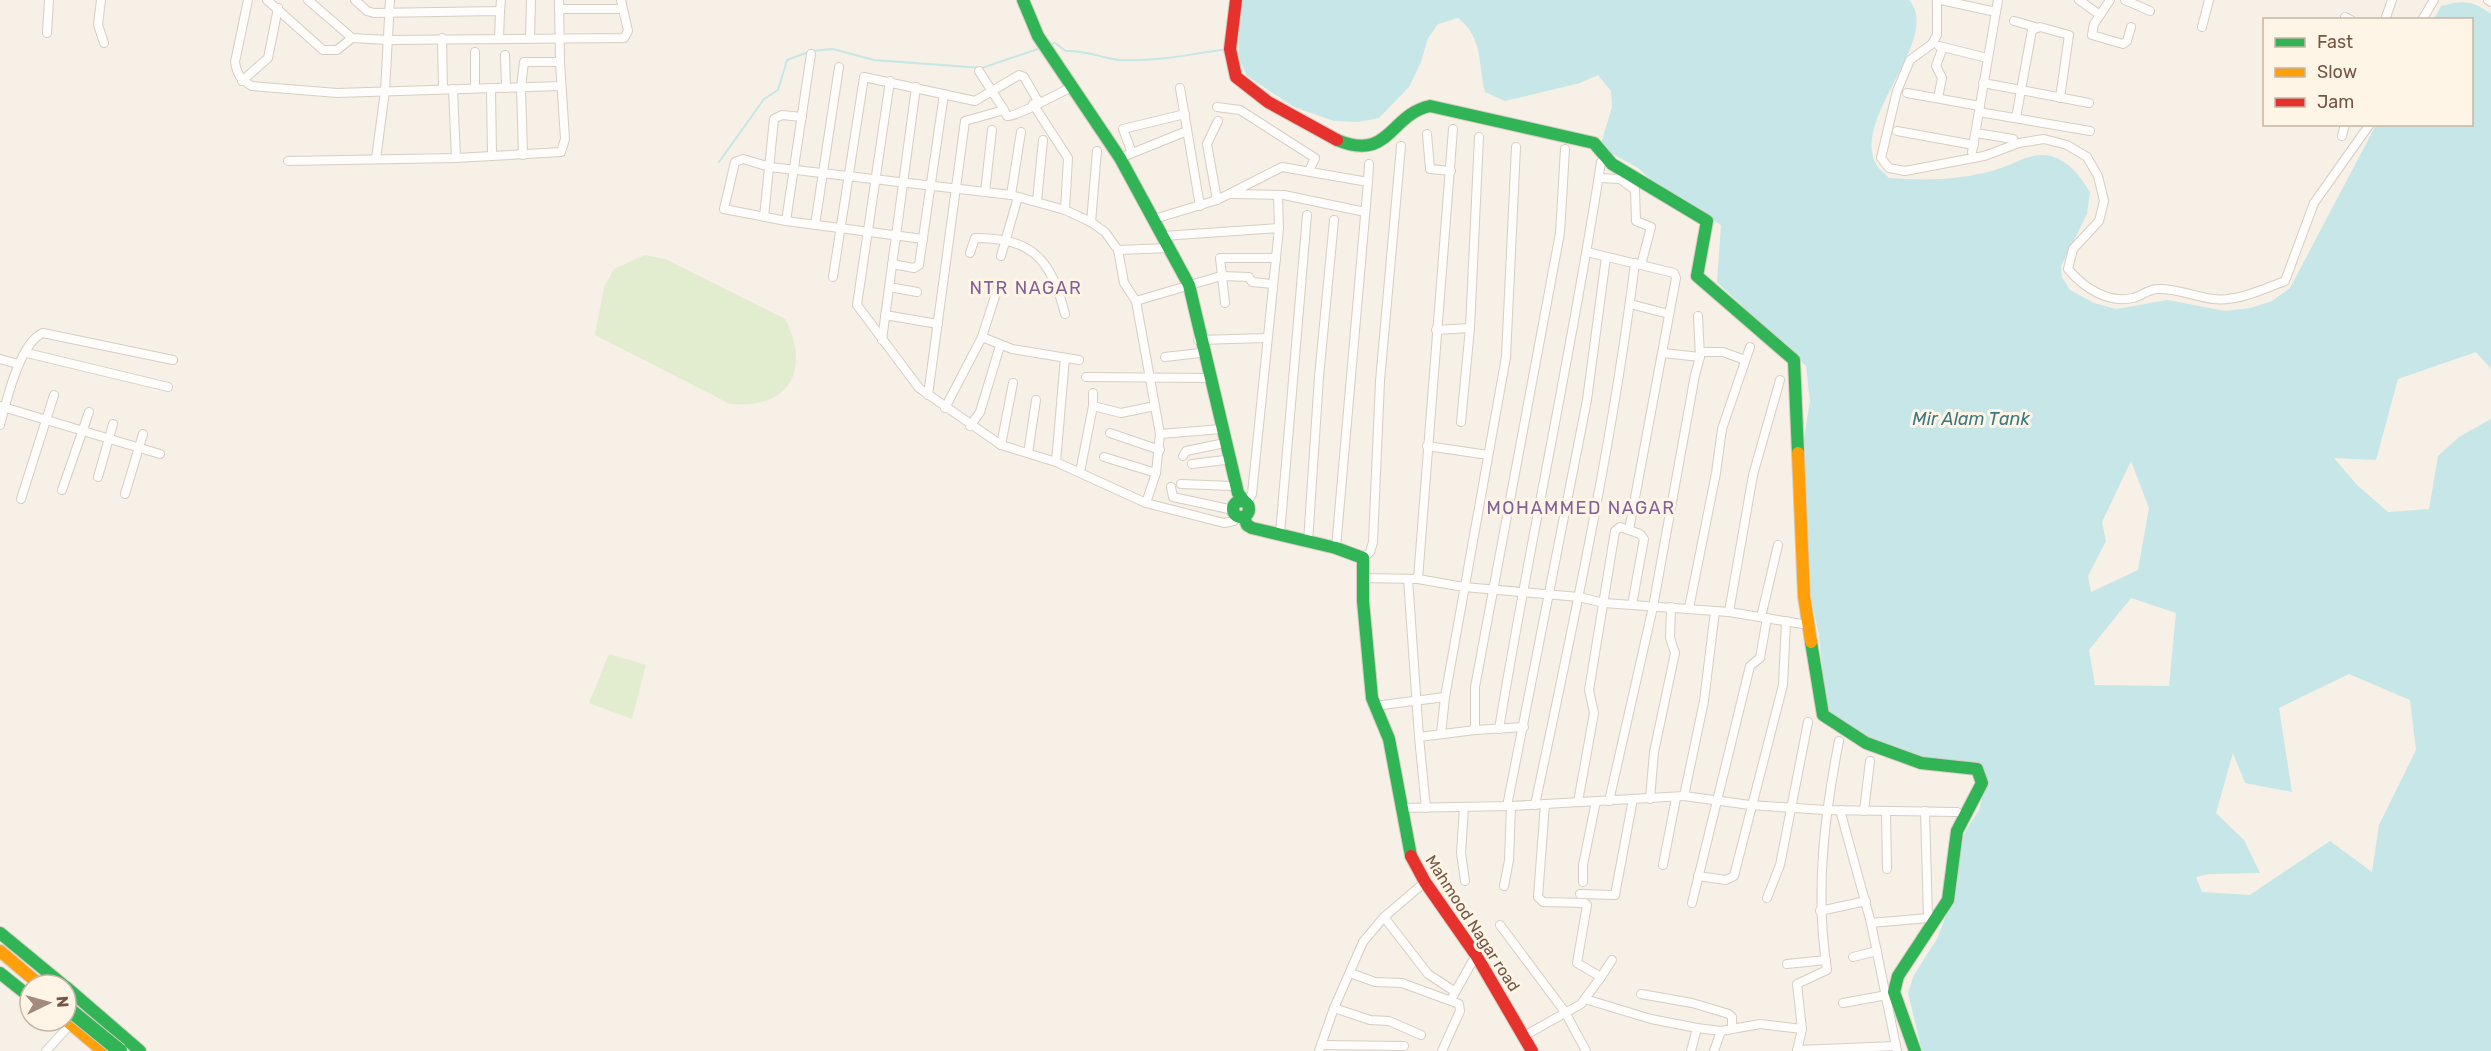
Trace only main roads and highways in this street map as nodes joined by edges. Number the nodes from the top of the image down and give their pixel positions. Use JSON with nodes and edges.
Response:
{"nodes":[{"id":1,"x":1023,"y":0,"type":"edge"},
{"id":2,"x":1236,"y":0,"type":"edge"},
{"id":3,"x":1200,"y":344,"type":"junction"},
{"id":4,"x":1220,"y":434,"type":"junction"},
{"id":5,"x":1240,"y":508,"type":"junction"},
{"id":6,"x":0,"y":933,"type":"edge"},
{"id":7,"x":0,"y":951,"type":"edge"},
{"id":8,"x":0,"y":965,"type":"edge"},
{"id":9,"x":0,"y":973,"type":"edge"},
{"id":10,"x":26,"y":973,"type":"edge"},
{"id":11,"x":49,"y":973,"type":"edge"},
{"id":12,"x":18,"y":980,"type":"edge"},
{"id":13,"x":18,"y":987,"type":"edge"},
{"id":14,"x":78,"y":997,"type":"edge"},
{"id":15,"x":78,"y":1015,"type":"edge"},
{"id":16,"x":78,"y":1032,"type":"edge"},
{"id":17,"x":75,"y":1033,"type":"edge"},
{"id":18,"x":129,"y":1049,"type":"edge"},
{"id":19,"x":94,"y":1051,"type":"edge"},
{"id":20,"x":103,"y":1051,"type":"edge"},
{"id":21,"x":1532,"y":1051,"type":"edge"},
{"id":22,"x":1915,"y":1051,"type":"edge"}],
"edges":[{"from":1,"to":3,"type":"main road"},
{"from":2,"to":22,"type":"main road"},
{"from":3,"to":4,"type":"main road"},
{"from":3,"to":4,"type":"main road"},
{"from":4,"to":5,"type":"main road"},
{"from":4,"to":5,"type":"main road"},
{"from":5,"to":21,"type":"main road","name":"Mahmood Nagar road"},
{"from":6,"to":11,"type":"main road"},
{"from":7,"to":10,"type":"main road"},
{"from":8,"to":12,"type":"main road"},
{"from":9,"to":13,"type":"main road"},
{"from":14,"to":18,"type":"main road"},
{"from":15,"to":18,"type":"main road","bridge":true},
{"from":16,"to":20,"type":"main road"},
{"from":17,"to":19,"type":"main road"}]}
